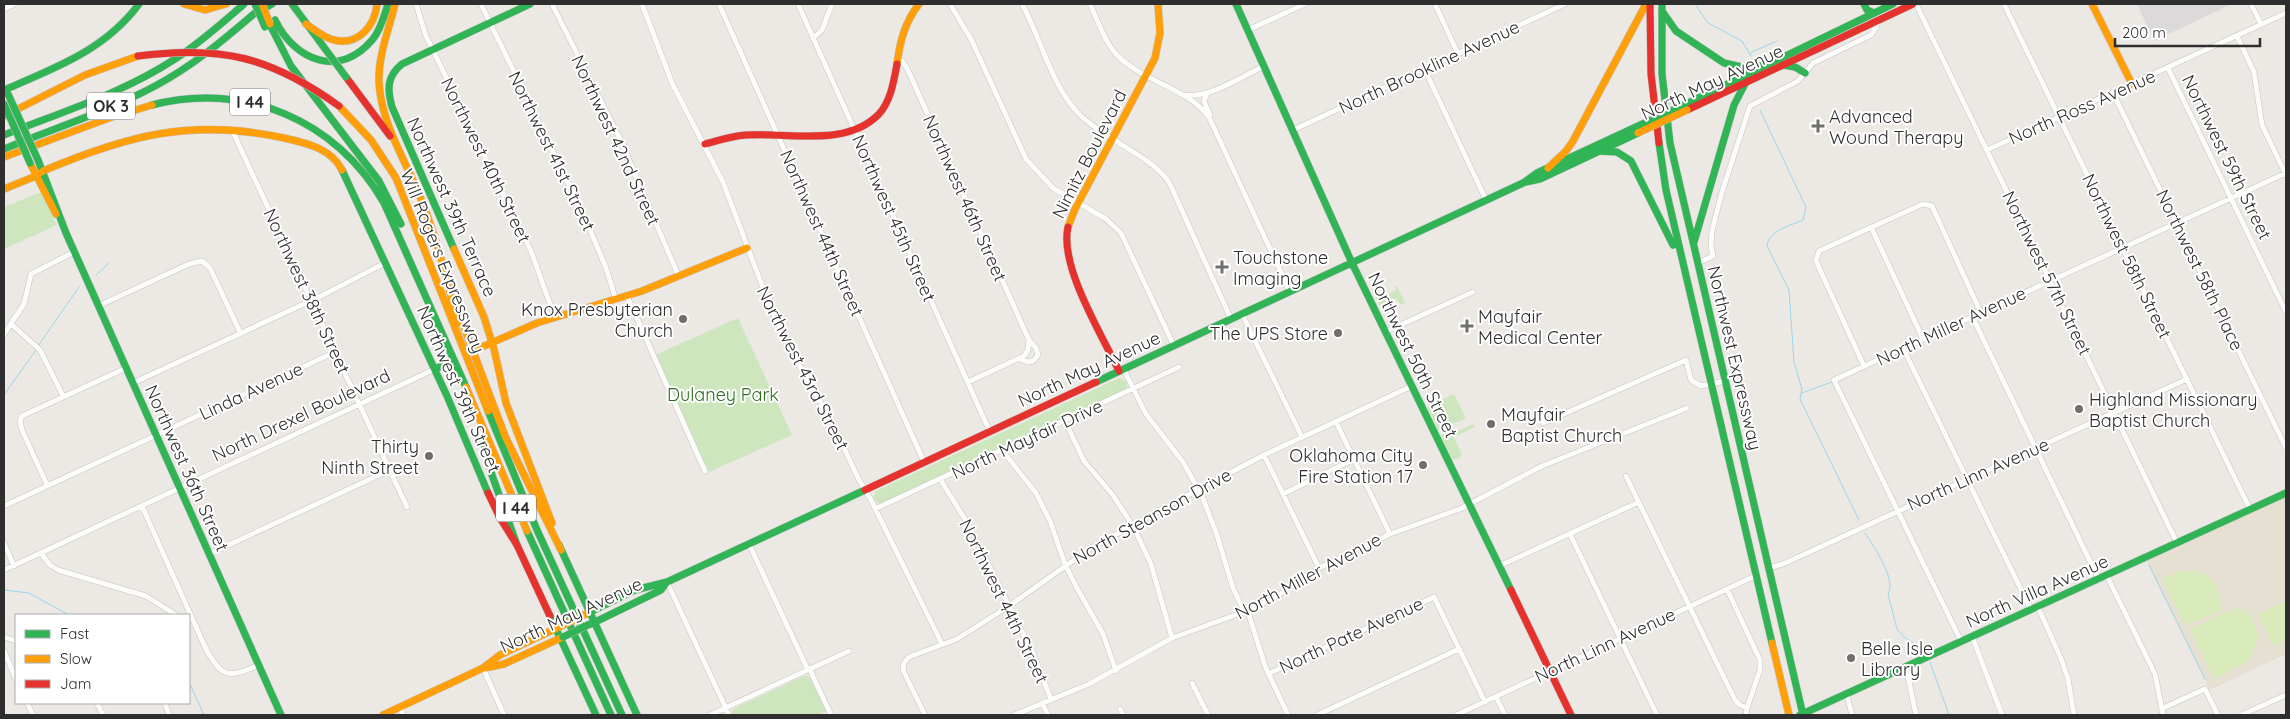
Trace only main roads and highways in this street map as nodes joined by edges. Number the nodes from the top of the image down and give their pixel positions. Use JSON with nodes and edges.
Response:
{"nodes":[{"id":1,"x":139,"y":4,"type":"edge"},
{"id":2,"x":184,"y":4,"type":"edge"},
{"id":3,"x":226,"y":4,"type":"edge"},
{"id":4,"x":244,"y":4,"type":"edge"},
{"id":5,"x":255,"y":4,"type":"edge"},
{"id":6,"x":264,"y":4,"type":"edge"},
{"id":7,"x":272,"y":4,"type":"edge"},
{"id":8,"x":377,"y":4,"type":"edge"},
{"id":9,"x":388,"y":4,"type":"edge"},
{"id":10,"x":395,"y":4,"type":"edge"},
{"id":11,"x":530,"y":4,"type":"edge"},
{"id":12,"x":919,"y":4,"type":"edge"},
{"id":13,"x":1158,"y":4,"type":"edge"},
{"id":14,"x":1236,"y":4,"type":"edge"},
{"id":15,"x":1648,"y":4,"type":"edge"},
{"id":16,"x":1864,"y":4,"type":"edge"},
{"id":17,"x":1878,"y":4,"type":"edge"},
{"id":18,"x":1893,"y":4,"type":"edge"},
{"id":19,"x":1914,"y":4,"type":"edge"},
{"id":20,"x":2092,"y":4,"type":"edge"},
{"id":21,"x":1662,"y":6,"type":"edge"},
{"id":22,"x":294,"y":7,"type":"edge"},
{"id":23,"x":1874,"y":13,"type":"junction"},
{"id":24,"x":251,"y":16,"type":"junction"},
{"id":25,"x":1877,"y":21,"type":"junction"},
{"id":26,"x":270,"y":24,"type":"junction"},
{"id":27,"x":306,"y":24,"type":"junction"},
{"id":28,"x":1768,"y":65,"type":"junction"},
{"id":29,"x":1783,"y":65,"type":"junction"},
{"id":30,"x":1805,"y":73,"type":"road end"},
{"id":31,"x":1746,"y":82,"type":"junction"},
{"id":32,"x":2132,"y":84,"type":"road end"},
{"id":33,"x":5,"y":89,"type":"edge"},
{"id":34,"x":4,"y":104,"type":"edge"},
{"id":35,"x":1685,"y":108,"type":"junction"},
{"id":36,"x":4,"y":116,"type":"edge"},
{"id":37,"x":1637,"y":130,"type":"junction"},
{"id":38,"x":4,"y":135,"type":"edge"},
{"id":39,"x":705,"y":144,"type":"road end"},
{"id":40,"x":4,"y":149,"type":"edge"},
{"id":41,"x":398,"y":149,"type":"junction"},
{"id":42,"x":1598,"y":151,"type":"junction"},
{"id":43,"x":4,"y":157,"type":"edge"},
{"id":44,"x":1548,"y":168,"type":"junction"},
{"id":45,"x":43,"y":171,"type":"junction"},
{"id":46,"x":36,"y":176,"type":"junction"},
{"id":47,"x":1523,"y":183,"type":"junction"},
{"id":48,"x":4,"y":188,"type":"edge"},
{"id":49,"x":66,"y":233,"type":"junction"},
{"id":50,"x":1693,"y":244,"type":"junction"},
{"id":51,"x":746,"y":248,"type":"road end"},
{"id":52,"x":1680,"y":257,"type":"junction"},
{"id":53,"x":1352,"y":263,"type":"junction"},
{"id":54,"x":445,"y":273,"type":"junction"},
{"id":55,"x":424,"y":288,"type":"junction"},
{"id":56,"x":492,"y":342,"type":"junction"},
{"id":57,"x":463,"y":350,"type":"junction"},
{"id":58,"x":475,"y":350,"type":"dead end"},
{"id":59,"x":448,"y":363,"type":"dead end"},
{"id":60,"x":435,"y":369,"type":"junction"},
{"id":61,"x":1122,"y":370,"type":"junction"},
{"id":62,"x":475,"y":409,"type":"junction"},
{"id":63,"x":2286,"y":493,"type":"edge"},
{"id":64,"x":517,"y":545,"type":"junction"},
{"id":65,"x":561,"y":550,"type":"junction"},
{"id":66,"x":1750,"y":556,"type":"junction"},
{"id":67,"x":1769,"y":568,"type":"junction"},
{"id":68,"x":667,"y":582,"type":"junction"},
{"id":69,"x":587,"y":614,"type":"junction"},
{"id":70,"x":592,"y":623,"type":"junction"},
{"id":71,"x":557,"y":627,"type":"junction"},
{"id":72,"x":562,"y":637,"type":"junction"},
{"id":73,"x":483,"y":668,"type":"junction"},
{"id":74,"x":281,"y":715,"type":"edge"},
{"id":75,"x":383,"y":715,"type":"edge"},
{"id":76,"x":596,"y":715,"type":"edge"},
{"id":77,"x":611,"y":715,"type":"edge"},
{"id":78,"x":622,"y":715,"type":"edge"},
{"id":79,"x":637,"y":715,"type":"edge"},
{"id":80,"x":1571,"y":715,"type":"edge"},
{"id":81,"x":1789,"y":715,"type":"edge"},
{"id":82,"x":1802,"y":715,"type":"edge"}],
"edges":[{"from":1,"to":33,"type":"main road"},
{"from":2,"to":3,"type":"main road"},
{"from":4,"to":38,"type":"main road","number":"OK 3"},
{"from":5,"to":26,"type":"main road","bridge":true},
{"from":6,"to":24,"type":"main road","number":"OK 3"},
{"from":6,"to":26,"type":"main road"},
{"from":7,"to":24,"type":"main road"},
{"from":8,"to":27,"type":"main road"},
{"from":9,"to":26,"type":"main road"},
{"from":10,"to":41,"type":"main road"},
{"from":11,"to":56,"type":"main road","name":"Northwest 39th Terrace"},
{"from":12,"to":39,"type":"main road"},
{"from":13,"to":61,"type":"main road","name":"Nimitz Boulevard"},
{"from":14,"to":53,"type":"main road","name":"Northwest 50th Street"},
{"from":15,"to":44,"type":"main road"},
{"from":15,"to":52,"type":"main road","name":"Northwest Expressway"},
{"from":16,"to":23,"type":"main road"},
{"from":17,"to":23,"type":"main road"},
{"from":18,"to":23,"type":"main road","name":"North May Avenue"},
{"from":19,"to":25,"type":"main road","name":"North May Avenue"},
{"from":20,"to":32,"type":"main road"},
{"from":21,"to":28,"type":"main road"},
{"from":21,"to":50,"type":"main road","name":"Northwest Expressway"},
{"from":22,"to":27,"type":"main road"},
{"from":23,"to":25,"type":"main road"},
{"from":23,"to":28,"type":"main road","name":"North May Avenue"},
{"from":24,"to":40,"type":"main road","number":"OK 3"},
{"from":25,"to":29,"type":"main road","name":"North May Avenue"},
{"from":26,"to":55,"type":"main road"},
{"from":27,"to":41,"type":"main road","bridge":true},
{"from":28,"to":35,"type":"main road","name":"North May Avenue"},
{"from":29,"to":30,"type":"main road"},
{"from":29,"to":31,"type":"main road","name":"North May Avenue"},
{"from":31,"to":35,"type":"main road","name":"North May Avenue"},
{"from":31,"to":50,"type":"main road"},
{"from":33,"to":45,"type":"main road","name":"Northwest 36th Street","bridge":true},
{"from":34,"to":46,"type":"main road","name":"Northwest 36th Street","bridge":true},
{"from":35,"to":37,"type":"main road","name":"North May Avenue","bridge":true},
{"from":36,"to":57,"type":"main road","name":"Will Rogers Expressway","number":"I 44","bridge":true},
{"from":37,"to":42,"type":"main road","name":"North May Avenue"},
{"from":37,"to":44,"type":"main road","name":"North May Avenue"},
{"from":41,"to":54,"type":"main road"},
{"from":42,"to":47,"type":"main road","name":"North May Avenue"},
{"from":42,"to":52,"type":"main road"},
{"from":43,"to":55,"type":"main road","name":"Will Rogers Expressway","number":"I 44"},
{"from":44,"to":47,"type":"main road","name":"North May Avenue"},
{"from":45,"to":46,"type":"main road"},
{"from":45,"to":49,"type":"main road","name":"Northwest 36th Street"},
{"from":45,"to":60,"type":"main road","name":"Northwest 39th Street"},
{"from":46,"to":48,"type":"main road"},
{"from":46,"to":49,"type":"main road","name":"Northwest 36th Street"},
{"from":47,"to":53,"type":"main road","name":"North May Avenue"},
{"from":49,"to":74,"type":"main road","name":"Northwest 36th Street"},
{"from":50,"to":67,"type":"main road","name":"Northwest Expressway"},
{"from":51,"to":56,"type":"main road"},
{"from":52,"to":66,"type":"main road","name":"Northwest Expressway"},
{"from":53,"to":61,"type":"main road","name":"North May Avenue"},
{"from":53,"to":80,"type":"main road","name":"Northwest 50th Street"},
{"from":54,"to":57,"type":"main road"},
{"from":54,"to":65,"type":"main road"},
{"from":55,"to":62,"type":"main road","name":"Will Rogers Expressway"},
{"from":56,"to":58,"type":"main road"},
{"from":56,"to":65,"type":"main road","name":"Northwest 39th Street"},
{"from":57,"to":78,"type":"main road","name":"Will Rogers Expressway","number":"I 44"},
{"from":59,"to":60,"type":"main road","name":"North Drexel Boulevard"},
{"from":60,"to":64,"type":"main road","name":"Northwest 39th Street"},
{"from":61,"to":68,"type":"main road","name":"North May Avenue"},
{"from":62,"to":64,"type":"main road"},
{"from":62,"to":77,"type":"main road","name":"Will Rogers Expressway","number":"I 44"},
{"from":63,"to":82,"type":"main road","name":"North Villa Avenue"},
{"from":64,"to":71,"type":"main road","name":"Northwest 39th Street"},
{"from":65,"to":69,"type":"main road","name":"Northwest 39th Street"},
{"from":66,"to":67,"type":"main road"},
{"from":66,"to":81,"type":"main road","name":"Northwest Expressway"},
{"from":67,"to":82,"type":"main road","name":"Northwest Expressway"},
{"from":68,"to":69,"type":"main road","name":"North May Avenue"},
{"from":68,"to":70,"type":"main road","name":"North May Avenue"},
{"from":69,"to":70,"type":"main road","name":"Northwest 39th Street"},
{"from":69,"to":71,"type":"main road","name":"North May Avenue","bridge":true},
{"from":70,"to":72,"type":"main road","name":"North May Avenue","bridge":true},
{"from":70,"to":79,"type":"main road","name":"Northwest 39th Street"},
{"from":71,"to":72,"type":"main road","name":"Northwest 39th Street"},
{"from":71,"to":73,"type":"main road","name":"North May Avenue"},
{"from":72,"to":73,"type":"main road","name":"North May Avenue"},
{"from":72,"to":76,"type":"main road","name":"Northwest 39th Street"},
{"from":73,"to":75,"type":"main road","name":"North May Avenue"}]}
